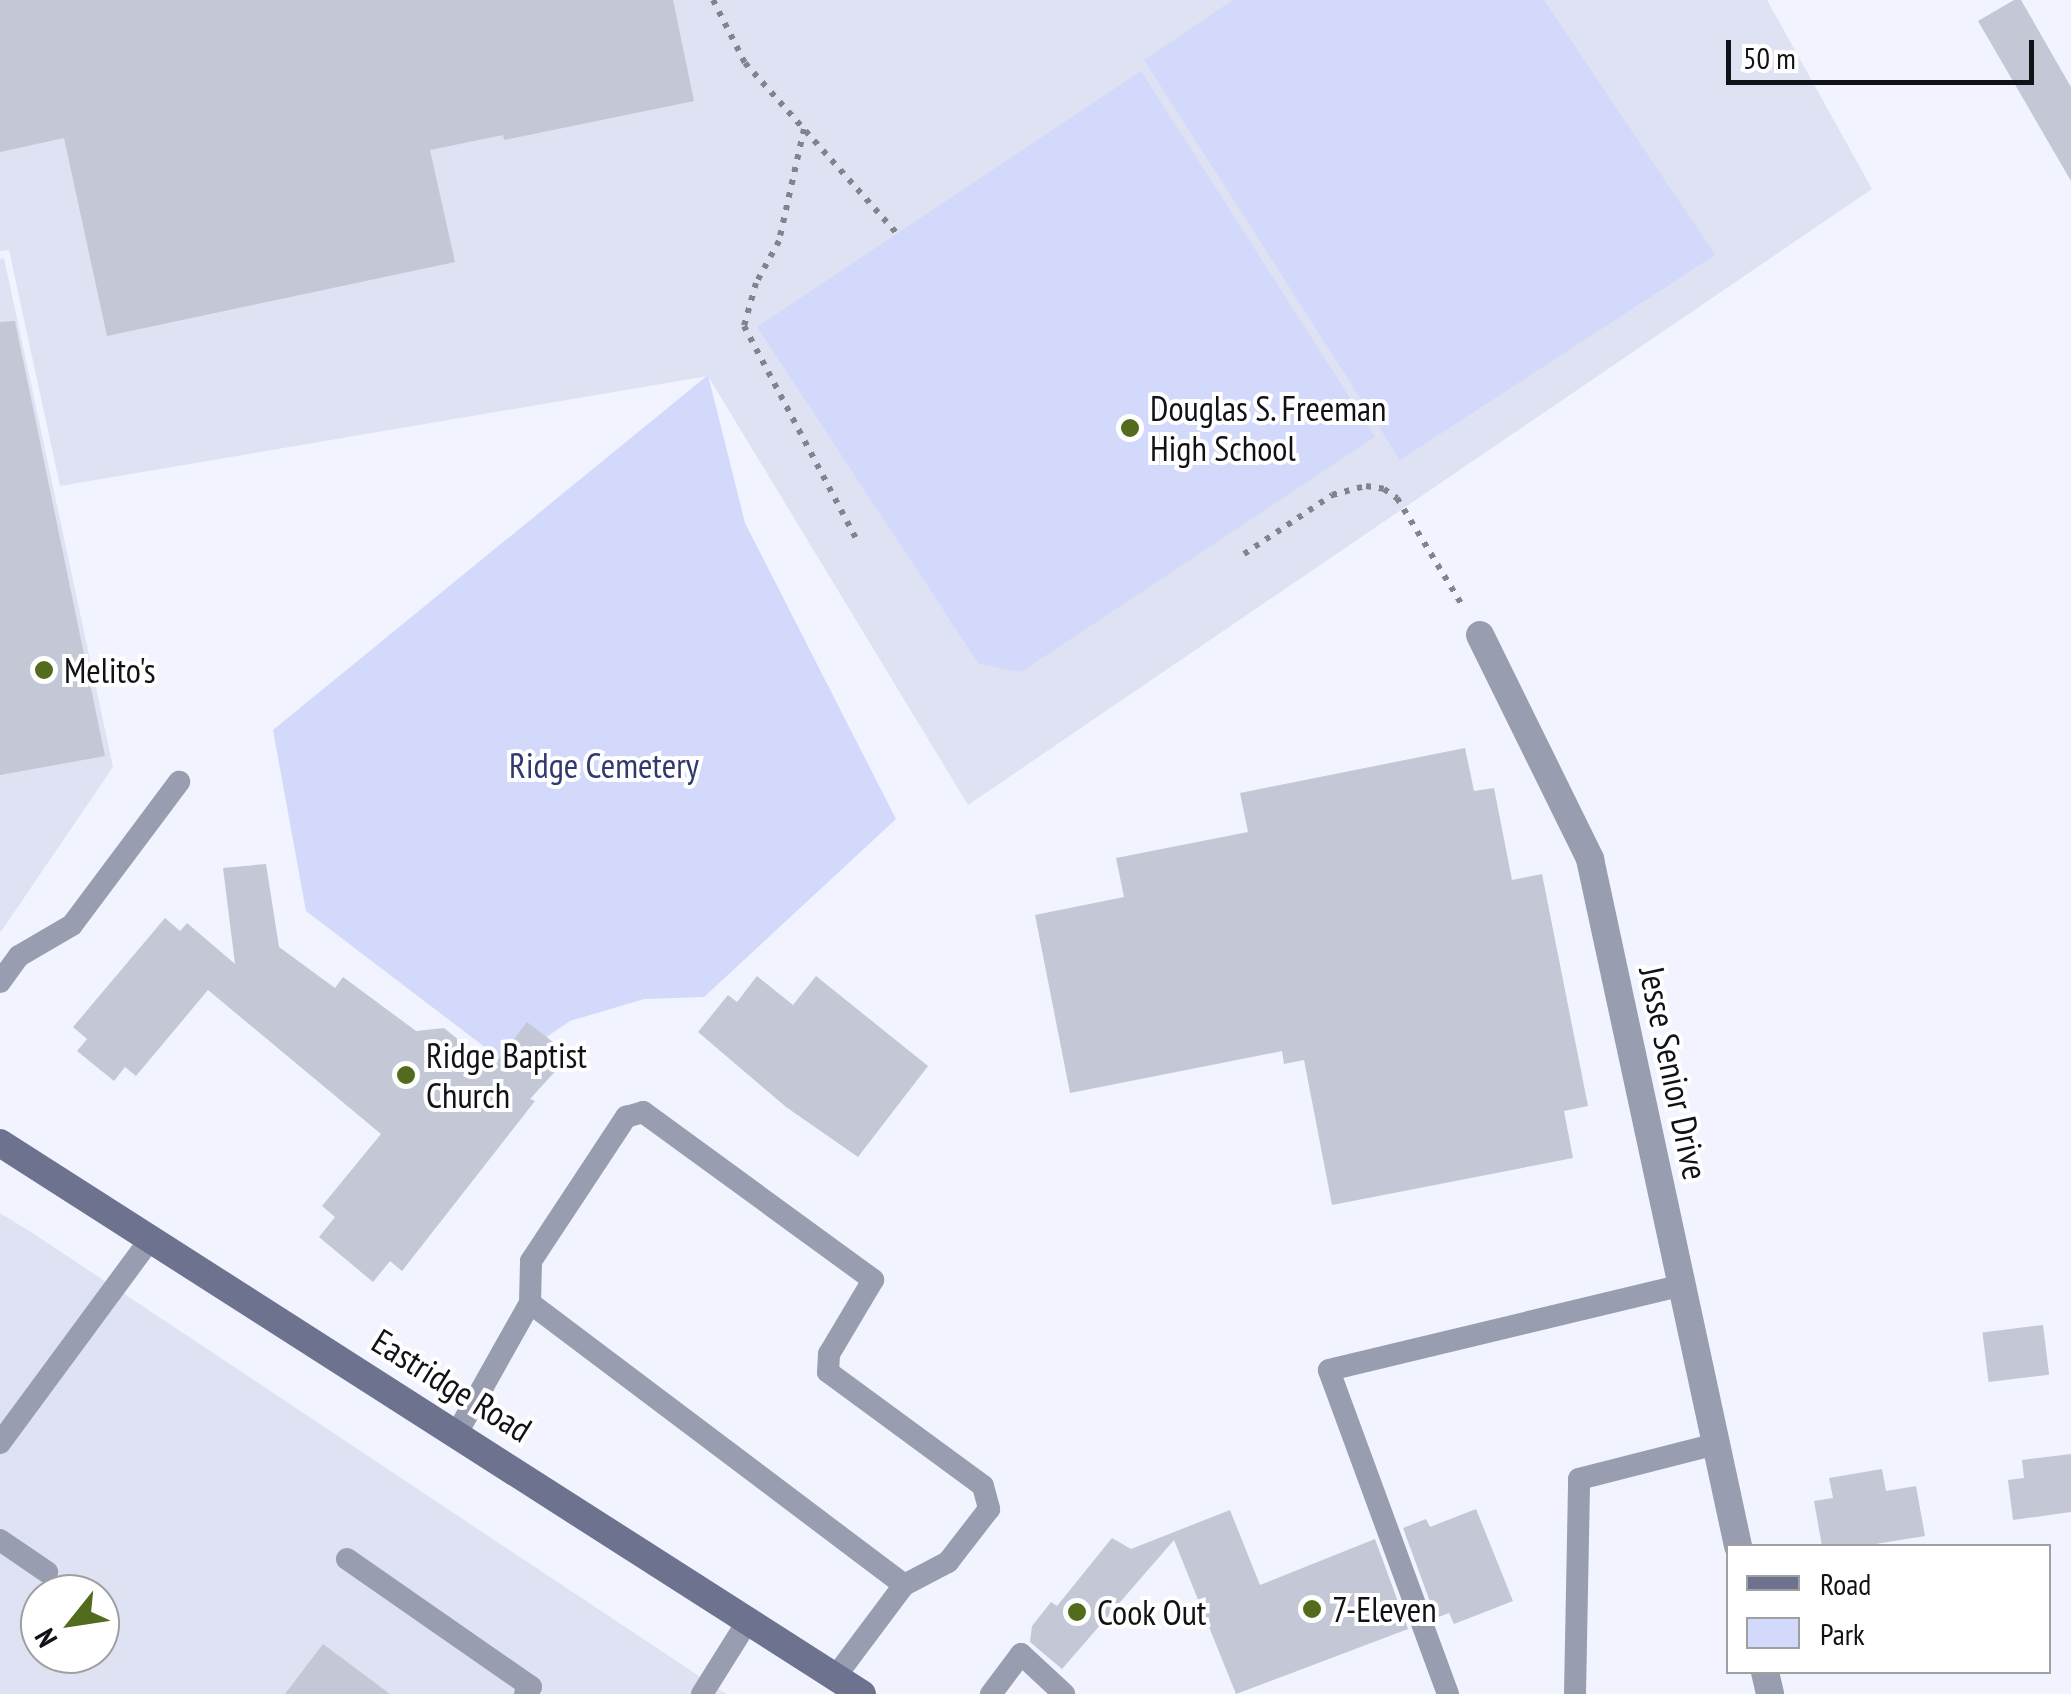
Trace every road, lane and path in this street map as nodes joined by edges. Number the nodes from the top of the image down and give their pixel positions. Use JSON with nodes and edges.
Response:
{"nodes":[{"id":1,"x":713,"y":0,"type":"edge"},
{"id":2,"x":804,"y":129,"type":"junction"},
{"id":3,"x":899,"y":236,"type":"dead end"},
{"id":4,"x":858,"y":542,"type":"dead end"},
{"id":5,"x":1244,"y":554,"type":"dead end"},
{"id":6,"x":1480,"y":635,"type":"joint"},
{"id":7,"x":179,"y":782,"type":"dead end"},
{"id":8,"x":9,"y":950,"type":"edge"},
{"id":9,"x":0,"y":982,"type":"edge"},
{"id":10,"x":0,"y":1143,"type":"edge"},
{"id":11,"x":151,"y":1238,"type":"junction"},
{"id":12,"x":1682,"y":1284,"type":"junction"},
{"id":13,"x":530,"y":1303,"type":"junction"},
{"id":14,"x":458,"y":1433,"type":"junction"},
{"id":15,"x":0,"y":1443,"type":"edge"},
{"id":16,"x":1716,"y":1444,"type":"junction"},
{"id":17,"x":0,"y":1540,"type":"edge"},
{"id":18,"x":1738,"y":1544,"type":"edge"},
{"id":19,"x":347,"y":1559,"type":"dead end"},
{"id":20,"x":47,"y":1572,"type":"dead end"},
{"id":21,"x":904,"y":1585,"type":"junction"},
{"id":22,"x":749,"y":1618,"type":"junction"},
{"id":23,"x":836,"y":1676,"type":"junction"},
{"id":24,"x":526,"y":1694,"type":"edge"},
{"id":25,"x":702,"y":1694,"type":"edge"},
{"id":26,"x":862,"y":1694,"type":"edge"},
{"id":27,"x":991,"y":1694,"type":"edge"},
{"id":28,"x":1064,"y":1694,"type":"edge"},
{"id":29,"x":1448,"y":1694,"type":"edge"},
{"id":30,"x":1576,"y":1694,"type":"edge"}],
"edges":[{"from":1,"to":2,"type":"path"},
{"from":2,"to":3,"type":"path"},
{"from":2,"to":4,"type":"path"},
{"from":5,"to":6,"type":"path"},
{"from":6,"to":12,"type":"street","name":"Jesse Senior Drive"},
{"from":7,"to":8,"type":"lane"},
{"from":8,"to":9,"type":"lane"},
{"from":10,"to":11,"type":"main road","name":"Eastridge Road"},
{"from":11,"to":14,"type":"main road","name":"Eastridge Road"},
{"from":11,"to":15,"type":"lane"},
{"from":12,"to":16,"type":"street","name":"Jesse Senior Drive"},
{"from":12,"to":29,"type":"lane"},
{"from":13,"to":14,"type":"lane"},
{"from":13,"to":21,"type":"lane"},
{"from":13,"to":21,"type":"lane"},
{"from":14,"to":22,"type":"main road","name":"Eastridge Road"},
{"from":16,"to":18,"type":"street","name":"Jesse Senior Drive"},
{"from":16,"to":30,"type":"lane"},
{"from":17,"to":20,"type":"lane"},
{"from":19,"to":24,"type":"lane"},
{"from":21,"to":23,"type":"lane"},
{"from":22,"to":23,"type":"main road","name":"Eastridge Road"},
{"from":22,"to":25,"type":"lane"},
{"from":23,"to":26,"type":"main road","name":"Eastridge Road"},
{"from":27,"to":28,"type":"lane"}]}
